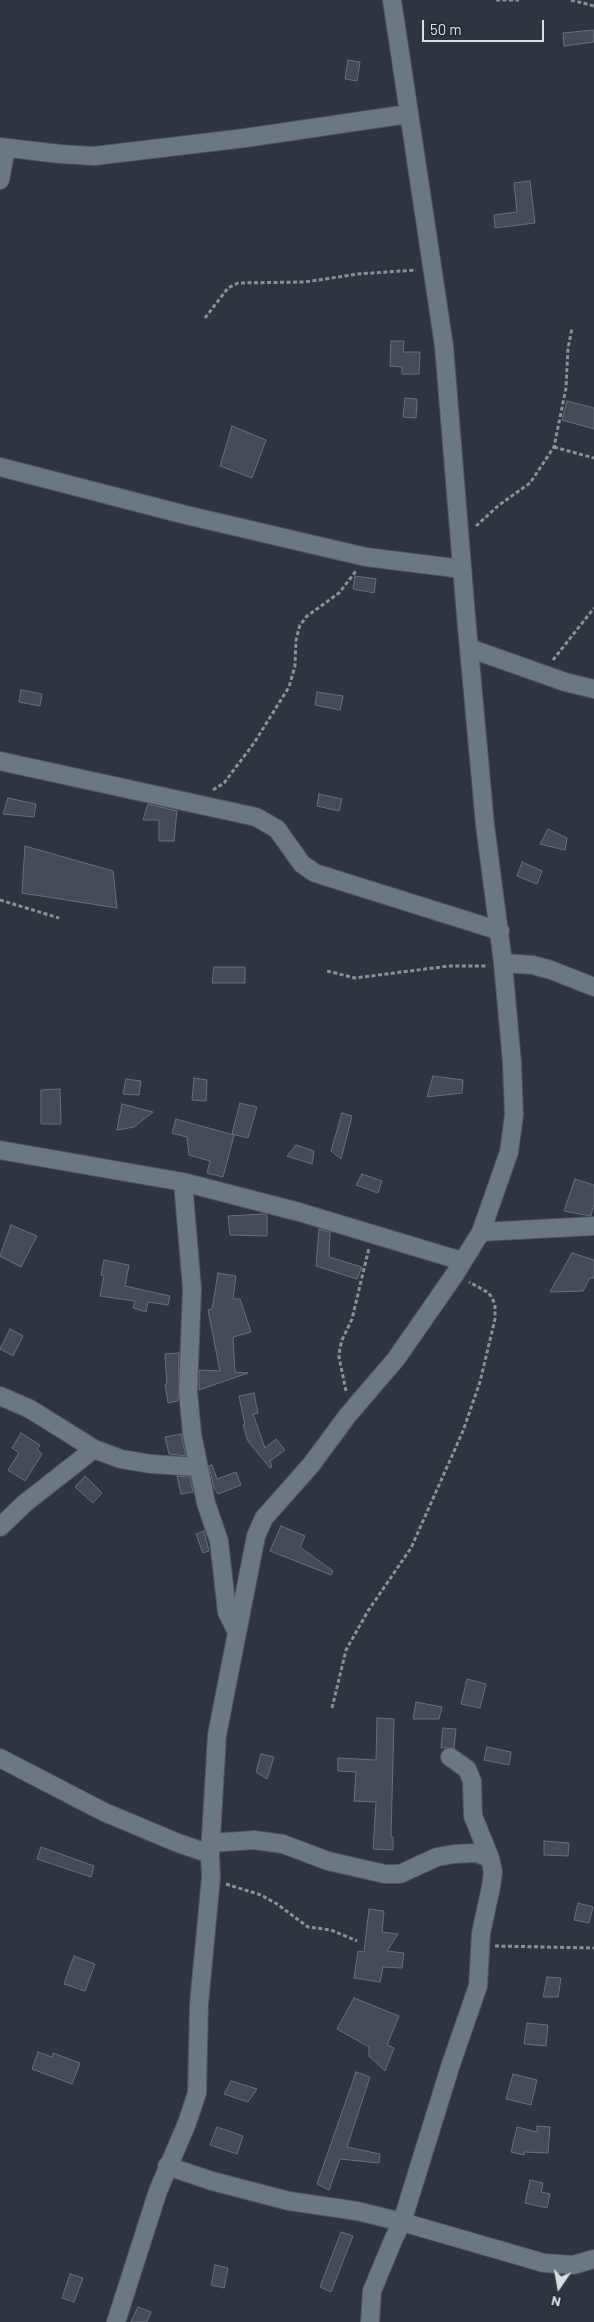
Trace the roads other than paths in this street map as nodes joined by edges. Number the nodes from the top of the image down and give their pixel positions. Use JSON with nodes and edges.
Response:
{"nodes":[{"id":1,"x":392,"y":0,"type":"edge"},
{"id":2,"x":408,"y":114,"type":"junction"},
{"id":3,"x":3,"y":147,"type":"edge"},
{"id":4,"x":0,"y":180,"type":"edge"},
{"id":5,"x":0,"y":467,"type":"edge"},
{"id":6,"x":462,"y":569,"type":"junction"},
{"id":7,"x":469,"y":648,"type":"junction"},
{"id":8,"x":594,"y":689,"type":"edge"},
{"id":9,"x":0,"y":761,"type":"edge"},
{"id":10,"x":500,"y":931,"type":"junction"},
{"id":11,"x":503,"y":965,"type":"junction"},
{"id":12,"x":594,"y":987,"type":"edge"},
{"id":13,"x":0,"y":1150,"type":"edge"},
{"id":14,"x":183,"y":1182,"type":"junction"},
{"id":15,"x":594,"y":1226,"type":"edge"},
{"id":16,"x":481,"y":1232,"type":"junction"},
{"id":17,"x":458,"y":1268,"type":"junction"},
{"id":18,"x":0,"y":1396,"type":"edge"},
{"id":19,"x":94,"y":1449,"type":"junction"},
{"id":20,"x":198,"y":1467,"type":"junction"},
{"id":21,"x":0,"y":1527,"type":"edge"},
{"id":22,"x":237,"y":1632,"type":"junction"},
{"id":23,"x":450,"y":1757,"type":"dead end"},
{"id":24,"x":0,"y":1758,"type":"edge"},
{"id":25,"x":211,"y":1849,"type":"junction"},
{"id":26,"x":490,"y":1858,"type":"junction"},
{"id":27,"x":167,"y":2166,"type":"junction"},
{"id":28,"x":402,"y":2222,"type":"junction"},
{"id":29,"x":594,"y":2259,"type":"edge"},
{"id":30,"x":116,"y":2322,"type":"edge"},
{"id":31,"x":370,"y":2322,"type":"edge"}],
"edges":[{"from":1,"to":2,"type":"street"},
{"from":2,"to":3,"type":"street"},
{"from":2,"to":6,"type":"street"},
{"from":3,"to":4,"type":"street"},
{"from":5,"to":6,"type":"street"},
{"from":6,"to":7,"type":"street"},
{"from":7,"to":8,"type":"street"},
{"from":7,"to":10,"type":"street"},
{"from":9,"to":10,"type":"street"},
{"from":10,"to":11,"type":"street"},
{"from":11,"to":12,"type":"street"},
{"from":11,"to":16,"type":"street"},
{"from":13,"to":14,"type":"street"},
{"from":14,"to":17,"type":"street"},
{"from":14,"to":20,"type":"street"},
{"from":15,"to":16,"type":"street"},
{"from":16,"to":17,"type":"street"},
{"from":17,"to":22,"type":"street"},
{"from":18,"to":19,"type":"street"},
{"from":19,"to":20,"type":"street"},
{"from":19,"to":21,"type":"street"},
{"from":20,"to":22,"type":"street"},
{"from":22,"to":25,"type":"street"},
{"from":23,"to":26,"type":"street"},
{"from":24,"to":25,"type":"street"},
{"from":25,"to":26,"type":"street"},
{"from":25,"to":27,"type":"street"},
{"from":26,"to":28,"type":"street"},
{"from":27,"to":28,"type":"street"},
{"from":27,"to":30,"type":"street"},
{"from":28,"to":29,"type":"street"},
{"from":28,"to":31,"type":"street"}]}
